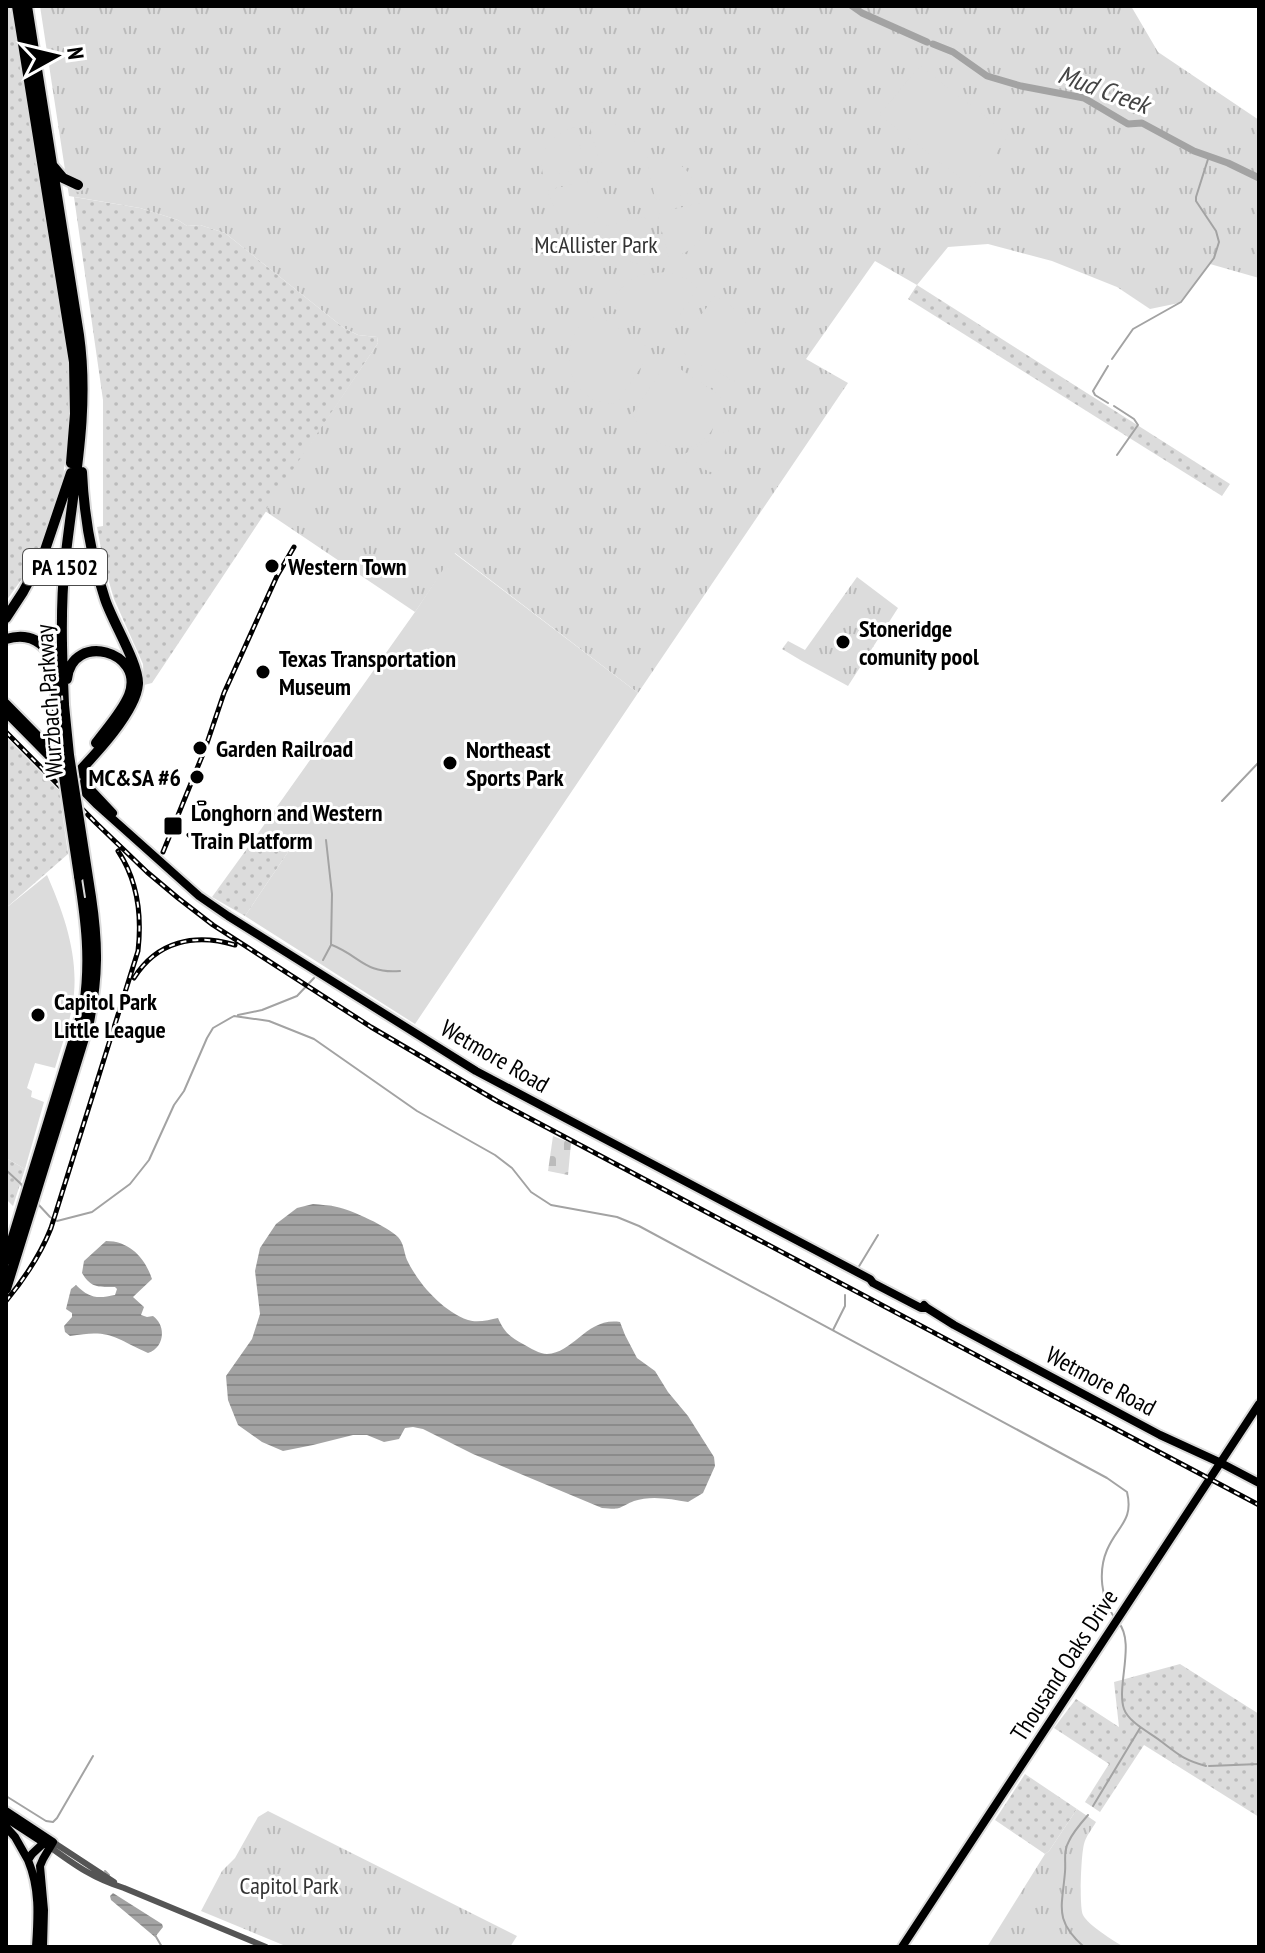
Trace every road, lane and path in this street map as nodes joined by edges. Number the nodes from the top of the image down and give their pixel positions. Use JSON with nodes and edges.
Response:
{"nodes":[{"id":1,"x":17,"y":6,"type":"edge"},
{"id":2,"x":27,"y":6,"type":"edge"},
{"id":3,"x":52,"y":165,"type":"junction"},
{"id":4,"x":59,"y":210,"type":"junction"},
{"id":5,"x":82,"y":430,"type":"junction"},
{"id":6,"x":71,"y":473,"type":"junction"},
{"id":7,"x":6,"y":618,"type":"edge"},
{"id":8,"x":6,"y":639,"type":"edge"},
{"id":9,"x":55,"y":669,"type":"junction"},
{"id":10,"x":60,"y":700,"type":"junction"},
{"id":11,"x":6,"y":703,"type":"edge"},
{"id":12,"x":6,"y":713,"type":"edge"},
{"id":13,"x":60,"y":758,"type":"junction"},
{"id":14,"x":76,"y":770,"type":"junction"},
{"id":15,"x":87,"y":785,"type":"joint"},
{"id":16,"x":126,"y":829,"type":"junction"},
{"id":17,"x":36,"y":1178,"type":"junction"},
{"id":18,"x":6,"y":1260,"type":"edge"},
{"id":19,"x":6,"y":1289,"type":"edge"},
{"id":20,"x":1259,"y":1404,"type":"edge"},
{"id":21,"x":1221,"y":1463,"type":"junction"},
{"id":22,"x":1259,"y":1483,"type":"edge"},
{"id":23,"x":6,"y":1811,"type":"edge"},
{"id":24,"x":6,"y":1818,"type":"edge"},
{"id":25,"x":6,"y":1827,"type":"edge"},
{"id":26,"x":49,"y":1843,"type":"junction"},
{"id":27,"x":28,"y":1860,"type":"junction"},
{"id":28,"x":36,"y":1947,"type":"edge"},
{"id":29,"x":43,"y":1947,"type":"edge"},
{"id":30,"x":266,"y":1947,"type":"edge"},
{"id":31,"x":902,"y":1947,"type":"edge"}],
"edges":[{"from":1,"to":6,"type":"highway","name":"Wurzbach Parkway","number":"PA 1502"},
{"from":2,"to":3,"type":"highway","name":"Wurzbach Parkway","number":"PA 1502"},
{"from":3,"to":4,"type":"highway","name":"Wurzbach Parkway","number":"PA 1502"},
{"from":3,"to":4,"type":"highway"},
{"from":4,"to":5,"type":"highway","name":"Wurzbach Parkway","number":"PA 1502"},
{"from":5,"to":10,"type":"highway","name":"Wurzbach Parkway","number":"PA 1502"},
{"from":5,"to":14,"type":"highway"},
{"from":6,"to":7,"type":"highway"},
{"from":6,"to":9,"type":"highway","name":"Wurzbach Parkway","number":"PA 1502"},
{"from":8,"to":9,"type":"highway"},
{"from":9,"to":10,"type":"highway","name":"Wurzbach Parkway","number":"PA 1502"},
{"from":10,"to":14,"type":"highway"},
{"from":10,"to":17,"type":"highway","name":"Wurzbach Parkway","number":"PA 1502","bridge":true},
{"from":10,"to":17,"type":"highway","name":"Wurzbach Parkway","number":"PA 1502","bridge":true},
{"from":11,"to":13,"type":"main road","name":"Wetmore Road"},
{"from":12,"to":14,"type":"main road","name":"Wetmore Road"},
{"from":13,"to":14,"type":"main road","name":"Wetmore Road"},
{"from":13,"to":14,"type":"highway"},
{"from":14,"to":15,"type":"highway"},
{"from":14,"to":16,"type":"main road","name":"Wetmore Road"},
{"from":15,"to":16,"type":"main road","name":"Wetmore Road"},
{"from":16,"to":21,"type":"main road","name":"Wetmore Road"},
{"from":17,"to":18,"type":"highway","name":"Wurzbach Parkway","number":"PA 1502"},
{"from":17,"to":19,"type":"highway","name":"Wurzbach Parkway","number":"PA 1502"},
{"from":20,"to":21,"type":"main road","name":"Thousand Oaks Drive"},
{"from":21,"to":22,"type":"main road","name":"Wetmore Road"},
{"from":21,"to":31,"type":"main road","name":"Thousand Oaks Drive"},
{"from":23,"to":26,"type":"main road"},
{"from":24,"to":26,"type":"main road"},
{"from":25,"to":27,"type":"main road"},
{"from":26,"to":27,"type":"main road"},
{"from":26,"to":29,"type":"main road"},
{"from":26,"to":30,"type":"street"},
{"from":27,"to":28,"type":"main road"}]}
